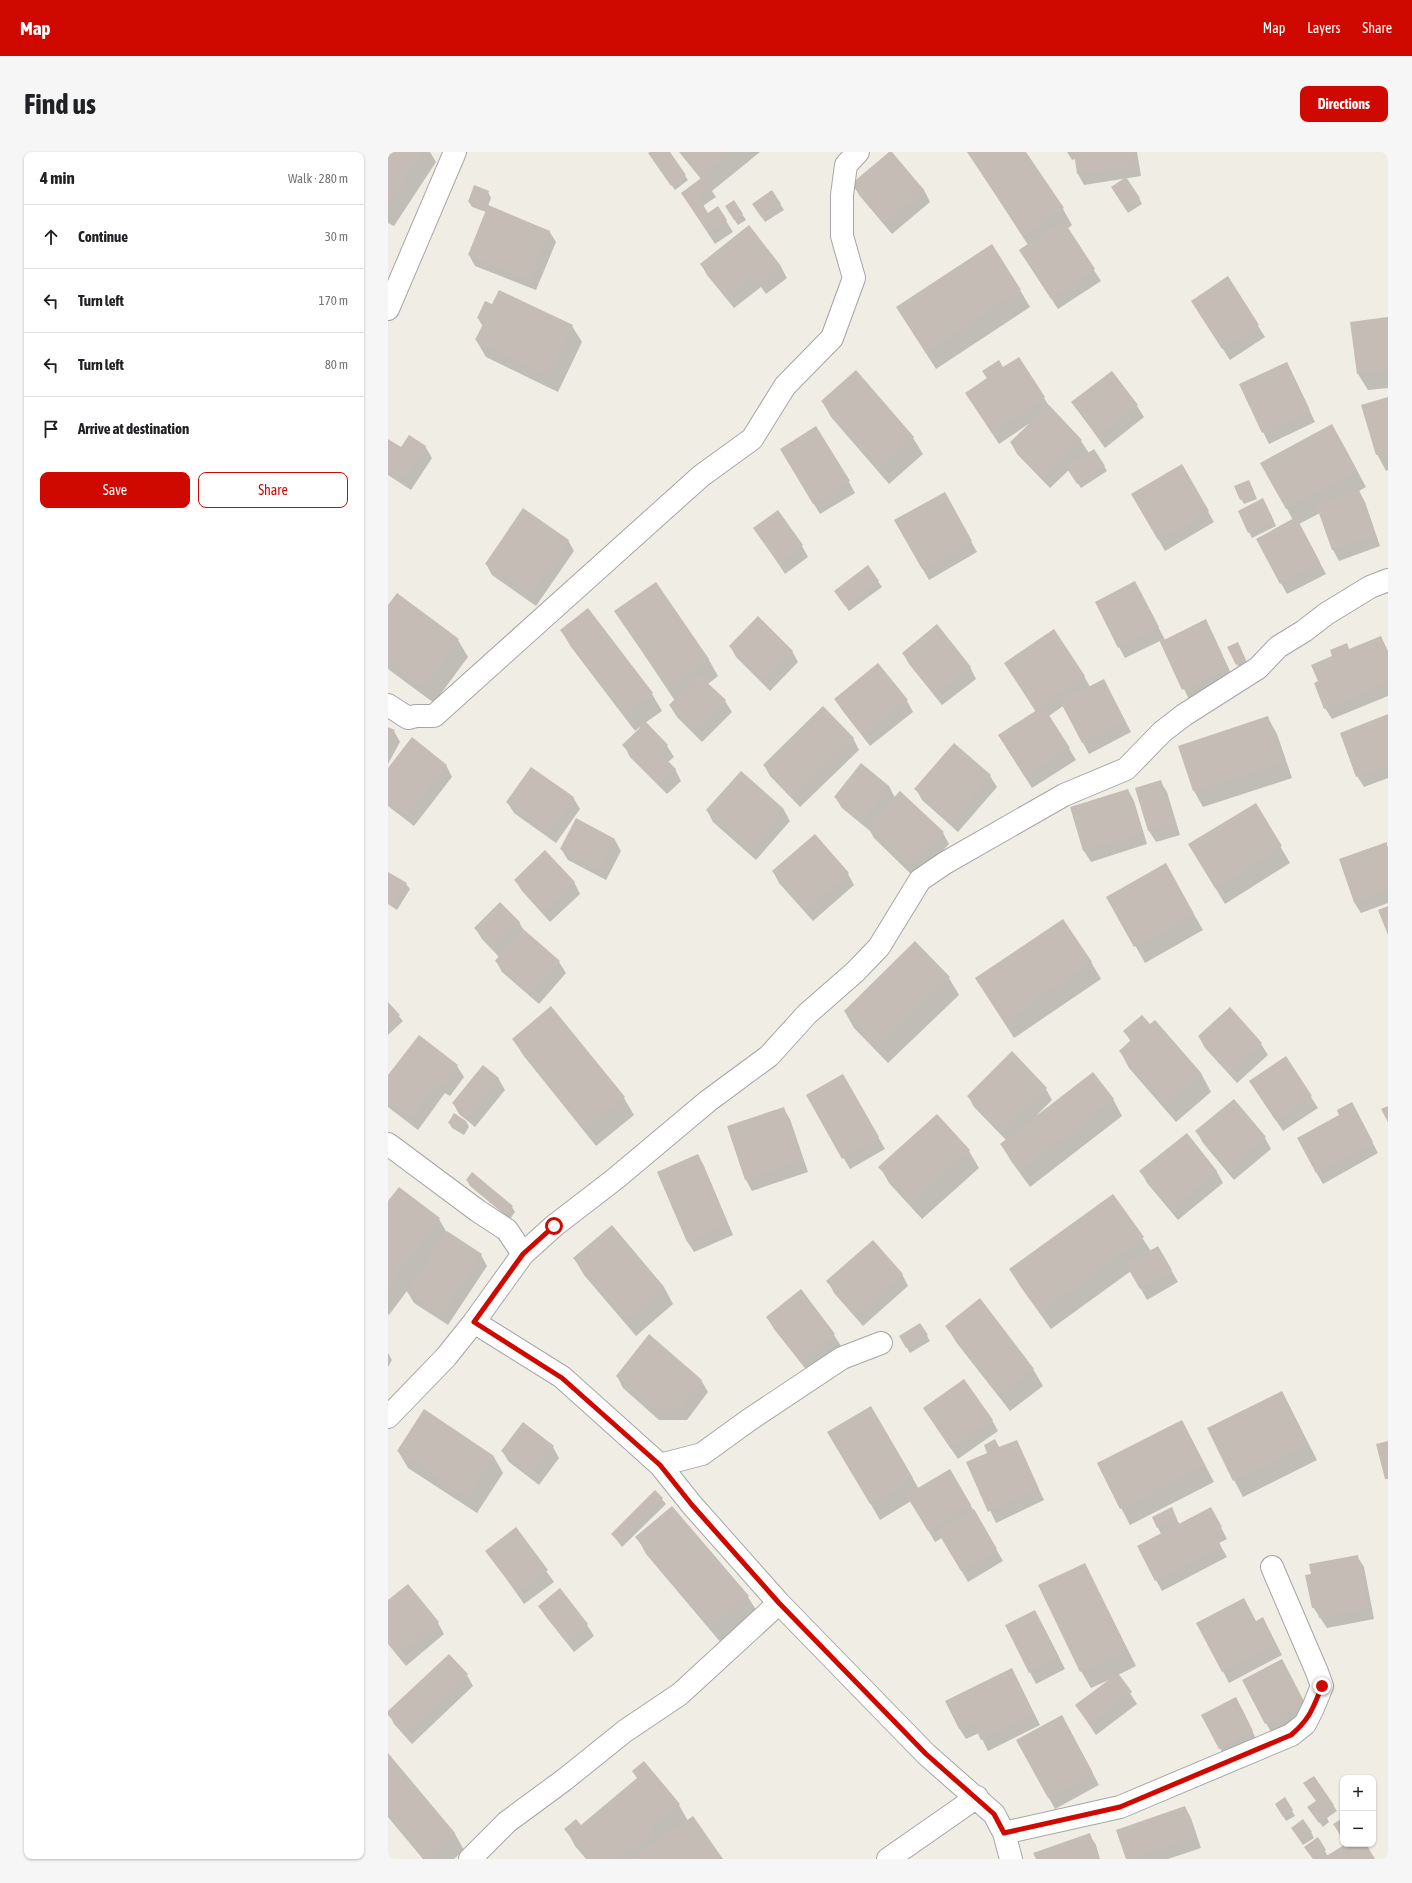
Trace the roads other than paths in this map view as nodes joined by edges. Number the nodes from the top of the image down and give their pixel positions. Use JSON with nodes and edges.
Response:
{"nodes":[{"id":1,"x":455,"y":152,"type":"edge"},
{"id":2,"x":858,"y":152,"type":"edge"},
{"id":3,"x":388,"y":310,"type":"edge"},
{"id":4,"x":1388,"y":580,"type":"edge"},
{"id":5,"x":388,"y":705,"type":"edge"},
{"id":6,"x":388,"y":1144,"type":"edge"},
{"id":7,"x":523,"y":1254,"type":"junction"},
{"id":8,"x":474,"y":1322,"type":"junction"},
{"id":9,"x":881,"y":1343,"type":"dead end"},
{"id":10,"x":388,"y":1417,"type":"edge"},
{"id":11,"x":660,"y":1465,"type":"junction"},
{"id":12,"x":1272,"y":1567,"type":"dead end"},
{"id":13,"x":779,"y":1603,"type":"junction"},
{"id":14,"x":977,"y":1797,"type":"junction"},
{"id":15,"x":1004,"y":1833,"type":"junction"},
{"id":16,"x":470,"y":1859,"type":"edge"},
{"id":17,"x":888,"y":1859,"type":"edge"},
{"id":18,"x":1012,"y":1859,"type":"edge"}],
"edges":[{"from":1,"to":3,"type":"street"},
{"from":2,"to":5,"type":"street"},
{"from":4,"to":7,"type":"street"},
{"from":6,"to":7,"type":"street"},
{"from":7,"to":8,"type":"street"},
{"from":8,"to":10,"type":"street"},
{"from":8,"to":11,"type":"street"},
{"from":9,"to":11,"type":"street"},
{"from":11,"to":13,"type":"street"},
{"from":12,"to":15,"type":"street"},
{"from":13,"to":14,"type":"street"},
{"from":13,"to":16,"type":"street"},
{"from":14,"to":15,"type":"street"},
{"from":14,"to":17,"type":"street"},
{"from":15,"to":18,"type":"street"}]}
